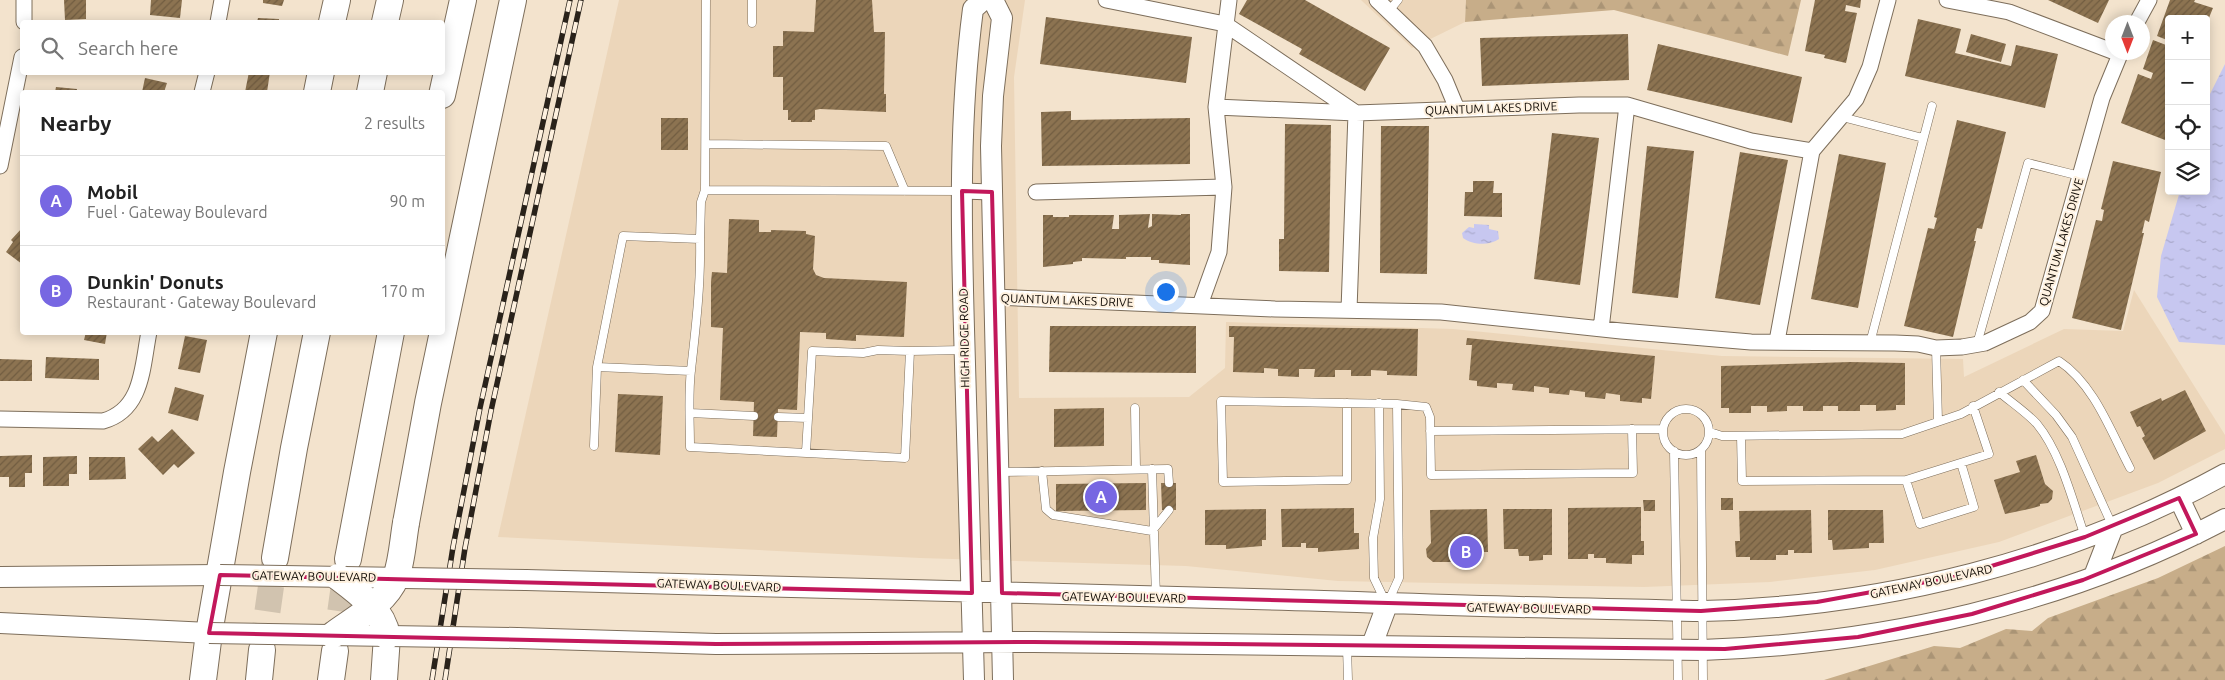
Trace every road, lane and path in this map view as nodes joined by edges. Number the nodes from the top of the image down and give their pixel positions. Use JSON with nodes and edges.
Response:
{"nodes":[{"id":1,"x":24,"y":0,"type":"edge"},
{"id":2,"x":222,"y":0,"type":"edge"},
{"id":3,"x":337,"y":0,"type":"edge"},
{"id":4,"x":390,"y":0,"type":"edge"},
{"id":5,"x":463,"y":0,"type":"edge"},
{"id":6,"x":513,"y":0,"type":"edge"},
{"id":7,"x":706,"y":0,"type":"edge"},
{"id":8,"x":752,"y":0,"type":"edge"},
{"id":9,"x":983,"y":0,"type":"edge"},
{"id":10,"x":993,"y":0,"type":"edge"},
{"id":11,"x":1106,"y":0,"type":"edge"},
{"id":12,"x":1229,"y":0,"type":"edge"},
{"id":13,"x":1377,"y":0,"type":"edge"},
{"id":14,"x":1888,"y":0,"type":"edge"},
{"id":15,"x":1947,"y":0,"type":"edge"},
{"id":16,"x":2149,"y":0,"type":"edge"},
{"id":17,"x":1394,"y":6,"type":"edge"},
{"id":18,"x":2012,"y":6,"type":"edge"},
{"id":19,"x":2141,"y":15,"type":"edge"},
{"id":20,"x":24,"y":20,"type":"edge"},
{"id":21,"x":218,"y":20,"type":"edge"},
{"id":22,"x":332,"y":20,"type":"edge"},
{"id":23,"x":385,"y":20,"type":"edge"},
{"id":24,"x":752,"y":23,"type":"dead end"},
{"id":25,"x":1225,"y":24,"type":"junction"},
{"id":26,"x":2105,"y":47,"type":"edge"},
{"id":27,"x":2116,"y":60,"type":"edge"},
{"id":28,"x":20,"y":67,"type":"edge"},
{"id":29,"x":206,"y":75,"type":"edge"},
{"id":30,"x":320,"y":75,"type":"edge"},
{"id":31,"x":373,"y":75,"type":"edge"},
{"id":32,"x":202,"y":90,"type":"edge"},
{"id":33,"x":317,"y":90,"type":"edge"},
{"id":34,"x":370,"y":90,"type":"edge"},
{"id":35,"x":443,"y":90,"type":"edge"},
{"id":36,"x":1627,"y":105,"type":"junction"},
{"id":37,"x":1932,"y":106,"type":"dead end"},
{"id":38,"x":1216,"y":107,"type":"junction"},
{"id":39,"x":1457,"y":109,"type":"junction"},
{"id":40,"x":1356,"y":114,"type":"junction"},
{"id":41,"x":1842,"y":117,"type":"junction"},
{"id":42,"x":1924,"y":138,"type":"junction"},
{"id":43,"x":707,"y":144,"type":"junction"},
{"id":44,"x":1812,"y":151,"type":"junction"},
{"id":45,"x":0,"y":166,"type":"edge"},
{"id":46,"x":2080,"y":176,"type":"junction"},
{"id":47,"x":1224,"y":188,"type":"junction"},
{"id":48,"x":705,"y":190,"type":"junction"},
{"id":49,"x":905,"y":191,"type":"junction"},
{"id":50,"x":962,"y":191,"type":"junction"},
{"id":51,"x":992,"y":192,"type":"junction"},
{"id":52,"x":1036,"y":192,"type":"dead end"},
{"id":53,"x":700,"y":239,"type":"junction"},
{"id":54,"x":995,"y":297,"type":"junction"},
{"id":55,"x":1200,"y":306,"type":"junction"},
{"id":56,"x":1348,"y":310,"type":"junction"},
{"id":57,"x":445,"y":322,"type":"edge"},
{"id":58,"x":1601,"y":329,"type":"junction"},
{"id":59,"x":148,"y":335,"type":"edge"},
{"id":60,"x":263,"y":335,"type":"edge"},
{"id":61,"x":316,"y":335,"type":"edge"},
{"id":62,"x":390,"y":335,"type":"edge"},
{"id":63,"x":442,"y":335,"type":"edge"},
{"id":64,"x":1777,"y":341,"type":"junction"},
{"id":65,"x":1870,"y":343,"type":"junction"},
{"id":66,"x":1977,"y":344,"type":"junction"},
{"id":67,"x":1936,"y":348,"type":"junction"},
{"id":68,"x":910,"y":350,"type":"junction"},
{"id":69,"x":964,"y":350,"type":"junction"},
{"id":70,"x":596,"y":367,"type":"junction"},
{"id":71,"x":691,"y":370,"type":"junction"},
{"id":72,"x":2022,"y":380,"type":"junction"},
{"id":73,"x":1999,"y":392,"type":"junction"},
{"id":74,"x":1347,"y":403,"type":"junction"},
{"id":75,"x":1379,"y":404,"type":"junction"},
{"id":76,"x":1397,"y":404,"type":"junction"},
{"id":77,"x":1974,"y":406,"type":"junction"},
{"id":78,"x":1135,"y":408,"type":"dead end"},
{"id":79,"x":690,"y":413,"type":"junction"},
{"id":80,"x":754,"y":416,"type":"dead end"},
{"id":81,"x":778,"y":417,"type":"dead end"},
{"id":82,"x":808,"y":418,"type":"junction"},
{"id":83,"x":0,"y":419,"type":"edge"},
{"id":84,"x":1938,"y":421,"type":"junction"},
{"id":85,"x":1632,"y":429,"type":"junction"},
{"id":86,"x":1663,"y":429,"type":"junction"},
{"id":87,"x":1430,"y":431,"type":"junction"},
{"id":88,"x":1710,"y":432,"type":"junction"},
{"id":89,"x":1741,"y":436,"type":"junction"},
{"id":90,"x":594,"y":446,"type":"dead end"},
{"id":91,"x":1701,"y":450,"type":"junction"},
{"id":92,"x":1674,"y":451,"type":"junction"},
{"id":93,"x":806,"y":452,"type":"junction"},
{"id":94,"x":1961,"y":463,"type":"junction"},
{"id":95,"x":2130,"y":468,"type":"dead end"},
{"id":96,"x":1136,"y":469,"type":"junction"},
{"id":97,"x":1152,"y":469,"type":"junction"},
{"id":98,"x":1042,"y":471,"type":"junction"},
{"id":99,"x":998,"y":472,"type":"junction"},
{"id":100,"x":2225,"y":474,"type":"edge"},
{"id":101,"x":1906,"y":480,"type":"junction"},
{"id":102,"x":1169,"y":482,"type":"dead end"},
{"id":103,"x":2179,"y":498,"type":"junction"},
{"id":104,"x":1169,"y":510,"type":"dead end"},
{"id":105,"x":2225,"y":519,"type":"edge"},
{"id":106,"x":2113,"y":526,"type":"junction"},
{"id":107,"x":1152,"y":531,"type":"junction"},
{"id":108,"x":2196,"y":534,"type":"junction"},
{"id":109,"x":2085,"y":537,"type":"junction"},
{"id":110,"x":275,"y":558,"type":"tunnel mouth"},
{"id":111,"x":343,"y":568,"type":"junction"},
{"id":112,"x":220,"y":575,"type":"junction"},
{"id":113,"x":2094,"y":576,"type":"junction"},
{"id":114,"x":0,"y":577,"type":"edge"},
{"id":115,"x":395,"y":578,"type":"junction"},
{"id":116,"x":972,"y":593,"type":"junction"},
{"id":117,"x":1002,"y":593,"type":"junction"},
{"id":118,"x":1156,"y":597,"type":"junction"},
{"id":119,"x":1387,"y":605,"type":"junction"},
{"id":120,"x":372,"y":607,"type":"junction"},
{"id":121,"x":1676,"y":610,"type":"junction"},
{"id":122,"x":1701,"y":611,"type":"junction"},
{"id":123,"x":0,"y":623,"type":"edge"},
{"id":124,"x":209,"y":633,"type":"junction"},
{"id":125,"x":973,"y":642,"type":"junction"},
{"id":126,"x":1003,"y":642,"type":"junction"},
{"id":127,"x":334,"y":643,"type":"junction"},
{"id":128,"x":388,"y":644,"type":"junction"},
{"id":129,"x":1347,"y":644,"type":"junction"},
{"id":130,"x":1372,"y":645,"type":"junction"},
{"id":131,"x":1676,"y":649,"type":"junction"},
{"id":132,"x":262,"y":650,"type":"tunnel mouth"},
{"id":133,"x":1702,"y":650,"type":"junction"},
{"id":134,"x":204,"y":680,"type":"edge"},
{"id":135,"x":259,"y":680,"type":"edge"},
{"id":136,"x":331,"y":680,"type":"edge"},
{"id":137,"x":384,"y":680,"type":"edge"},
{"id":138,"x":974,"y":680,"type":"edge"},
{"id":139,"x":1004,"y":680,"type":"edge"},
{"id":140,"x":1348,"y":680,"type":"edge"},
{"id":141,"x":1678,"y":680,"type":"edge"},
{"id":142,"x":1703,"y":680,"type":"edge"}],
"edges":[{"from":1,"to":20,"type":"street"},
{"from":2,"to":21,"type":"street"},
{"from":3,"to":22,"type":"highway"},
{"from":4,"to":23,"type":"highway"},
{"from":5,"to":35,"type":"highway"},
{"from":6,"to":57,"type":"highway","bridge":true},
{"from":7,"to":43,"type":"lane"},
{"from":8,"to":24,"type":"lane"},
{"from":9,"to":50,"type":"main road","name":"HIGH RIDGE ROAD"},
{"from":10,"to":51,"type":"main road"},
{"from":11,"to":25,"type":"street"},
{"from":12,"to":25,"type":"street"},
{"from":13,"to":17,"type":"street"},
{"from":14,"to":41,"type":"street"},
{"from":15,"to":18,"type":"street","name":"QUANTUM LAKES DRIVE"},
{"from":16,"to":19,"type":"street"},
{"from":17,"to":39,"type":"street"},
{"from":18,"to":26,"type":"street","name":"QUANTUM LAKES DRIVE"},
{"from":25,"to":38,"type":"street"},
{"from":25,"to":40,"type":"street"},
{"from":27,"to":46,"type":"street","name":"QUANTUM LAKES DRIVE"},
{"from":28,"to":45,"type":"street"},
{"from":29,"to":32,"type":"street"},
{"from":30,"to":33,"type":"highway"},
{"from":31,"to":34,"type":"highway"},
{"from":36,"to":39,"type":"street","name":"QUANTUM LAKES DRIVE"},
{"from":36,"to":44,"type":"street","name":"QUANTUM LAKES DRIVE"},
{"from":36,"to":58,"type":"street"},
{"from":37,"to":42,"type":"lane"},
{"from":38,"to":40,"type":"street","name":"QUANTUM LAKES DRIVE"},
{"from":38,"to":47,"type":"street"},
{"from":39,"to":40,"type":"street","name":"QUANTUM LAKES DRIVE"},
{"from":40,"to":56,"type":"street"},
{"from":41,"to":42,"type":"lane"},
{"from":41,"to":44,"type":"street"},
{"from":42,"to":65,"type":"lane"},
{"from":43,"to":48,"type":"lane"},
{"from":43,"to":49,"type":"lane"},
{"from":44,"to":64,"type":"street"},
{"from":46,"to":66,"type":"street","name":"QUANTUM LAKES DRIVE"},
{"from":46,"to":66,"type":"lane"},
{"from":47,"to":52,"type":"street"},
{"from":47,"to":55,"type":"street"},
{"from":48,"to":49,"type":"lane"},
{"from":48,"to":53,"type":"lane"},
{"from":49,"to":50,"type":"lane"},
{"from":50,"to":51,"type":"street"},
{"from":50,"to":69,"type":"main road","name":"HIGH RIDGE ROAD"},
{"from":51,"to":54,"type":"main road"},
{"from":53,"to":70,"type":"lane"},
{"from":53,"to":71,"type":"lane"},
{"from":54,"to":55,"type":"street","name":"QUANTUM LAKES DRIVE"},
{"from":54,"to":99,"type":"main road"},
{"from":55,"to":56,"type":"street","name":"QUANTUM LAKES DRIVE"},
{"from":56,"to":58,"type":"street","name":"QUANTUM LAKES DRIVE"},
{"from":58,"to":64,"type":"street","name":"QUANTUM LAKES DRIVE"},
{"from":59,"to":83,"type":"street"},
{"from":60,"to":112,"type":"highway"},
{"from":61,"to":110,"type":"highway"},
{"from":62,"to":111,"type":"highway"},
{"from":63,"to":115,"type":"highway","bridge":true},
{"from":64,"to":65,"type":"street","name":"QUANTUM LAKES DRIVE"},
{"from":65,"to":67,"type":"street","name":"QUANTUM LAKES DRIVE"},
{"from":66,"to":67,"type":"street","name":"QUANTUM LAKES DRIVE"},
{"from":67,"to":84,"type":"lane"},
{"from":68,"to":69,"type":"lane"},
{"from":68,"to":82,"type":"lane"},
{"from":68,"to":93,"type":"lane"},
{"from":69,"to":116,"type":"main road","name":"HIGH RIDGE ROAD"},
{"from":70,"to":71,"type":"lane"},
{"from":70,"to":90,"type":"lane"},
{"from":71,"to":79,"type":"lane"},
{"from":72,"to":73,"type":"lane"},
{"from":72,"to":95,"type":"lane"},
{"from":72,"to":106,"type":"lane"},
{"from":73,"to":77,"type":"lane"},
{"from":73,"to":109,"type":"lane"},
{"from":74,"to":74,"type":"lane"},
{"from":74,"to":75,"type":"lane"},
{"from":75,"to":76,"type":"lane"},
{"from":75,"to":119,"type":"lane"},
{"from":76,"to":87,"type":"lane"},
{"from":76,"to":119,"type":"lane"},
{"from":77,"to":84,"type":"lane"},
{"from":77,"to":94,"type":"lane"},
{"from":78,"to":96,"type":"lane"},
{"from":79,"to":80,"type":"lane"},
{"from":79,"to":93,"type":"lane"},
{"from":81,"to":82,"type":"lane"},
{"from":82,"to":93,"type":"lane"},
{"from":84,"to":89,"type":"lane"},
{"from":85,"to":86,"type":"lane"},
{"from":85,"to":87,"type":"lane"},
{"from":85,"to":87,"type":"lane"},
{"from":86,"to":88,"type":"lane"},
{"from":86,"to":92,"type":"lane"},
{"from":88,"to":89,"type":"lane"},
{"from":88,"to":91,"type":"lane"},
{"from":89,"to":101,"type":"lane"},
{"from":91,"to":92,"type":"lane"},
{"from":91,"to":122,"type":"lane"},
{"from":92,"to":121,"type":"lane"},
{"from":94,"to":101,"type":"lane"},
{"from":94,"to":101,"type":"lane"},
{"from":96,"to":97,"type":"lane"},
{"from":96,"to":98,"type":"lane"},
{"from":97,"to":102,"type":"lane"},
{"from":97,"to":107,"type":"lane"},
{"from":98,"to":99,"type":"lane"},
{"from":98,"to":107,"type":"lane"},
{"from":99,"to":117,"type":"main road"},
{"from":100,"to":103,"type":"main road","name":"GATEWAY BOULEVARD"},
{"from":103,"to":106,"type":"main road","name":"GATEWAY BOULEVARD"},
{"from":103,"to":108,"type":"main road"},
{"from":104,"to":107,"type":"lane"},
{"from":105,"to":108,"type":"main road"},
{"from":106,"to":109,"type":"main road","name":"GATEWAY BOULEVARD"},
{"from":106,"to":113,"type":"main road"},
{"from":107,"to":118,"type":"lane"},
{"from":108,"to":113,"type":"main road"},
{"from":109,"to":122,"type":"main road","name":"GATEWAY BOULEVARD"},
{"from":111,"to":112,"type":"main road","name":"GATEWAY BOULEVARD","bridge":true},
{"from":111,"to":115,"type":"main road","name":"GATEWAY BOULEVARD","bridge":true},
{"from":111,"to":120,"type":"highway","bridge":true},
{"from":112,"to":114,"type":"main road","name":"GATEWAY BOULEVARD"},
{"from":112,"to":124,"type":"highway"},
{"from":113,"to":133,"type":"main road"},
{"from":115,"to":116,"type":"main road","name":"GATEWAY BOULEVARD","bridge":true},
{"from":115,"to":120,"type":"highway","bridge":true},
{"from":116,"to":117,"type":"main road","name":"GATEWAY BOULEVARD"},
{"from":116,"to":125,"type":"main road","name":"HIGH RIDGE ROAD"},
{"from":117,"to":118,"type":"main road","name":"GATEWAY BOULEVARD"},
{"from":117,"to":126,"type":"main road"},
{"from":118,"to":119,"type":"main road","name":"GATEWAY BOULEVARD"},
{"from":119,"to":121,"type":"main road","name":"GATEWAY BOULEVARD"},
{"from":119,"to":130,"type":"main road"},
{"from":120,"to":127,"type":"highway","bridge":true},
{"from":120,"to":128,"type":"highway","bridge":true},
{"from":121,"to":122,"type":"main road","name":"GATEWAY BOULEVARD"},
{"from":121,"to":131,"type":"lane"},
{"from":122,"to":133,"type":"lane"},
{"from":123,"to":124,"type":"main road"},
{"from":124,"to":127,"type":"main road","bridge":true},
{"from":124,"to":134,"type":"highway"},
{"from":125,"to":126,"type":"main road"},
{"from":125,"to":128,"type":"main road","bridge":true},
{"from":125,"to":138,"type":"main road","name":"HIGH RIDGE ROAD"},
{"from":126,"to":129,"type":"main road"},
{"from":126,"to":139,"type":"main road"},
{"from":127,"to":128,"type":"main road","bridge":true},
{"from":127,"to":136,"type":"highway"},
{"from":128,"to":137,"type":"highway"},
{"from":129,"to":130,"type":"main road"},
{"from":129,"to":140,"type":"lane"},
{"from":130,"to":131,"type":"main road"},
{"from":131,"to":133,"type":"main road"},
{"from":131,"to":141,"type":"lane"},
{"from":132,"to":135,"type":"highway"},
{"from":133,"to":142,"type":"lane"}]}
